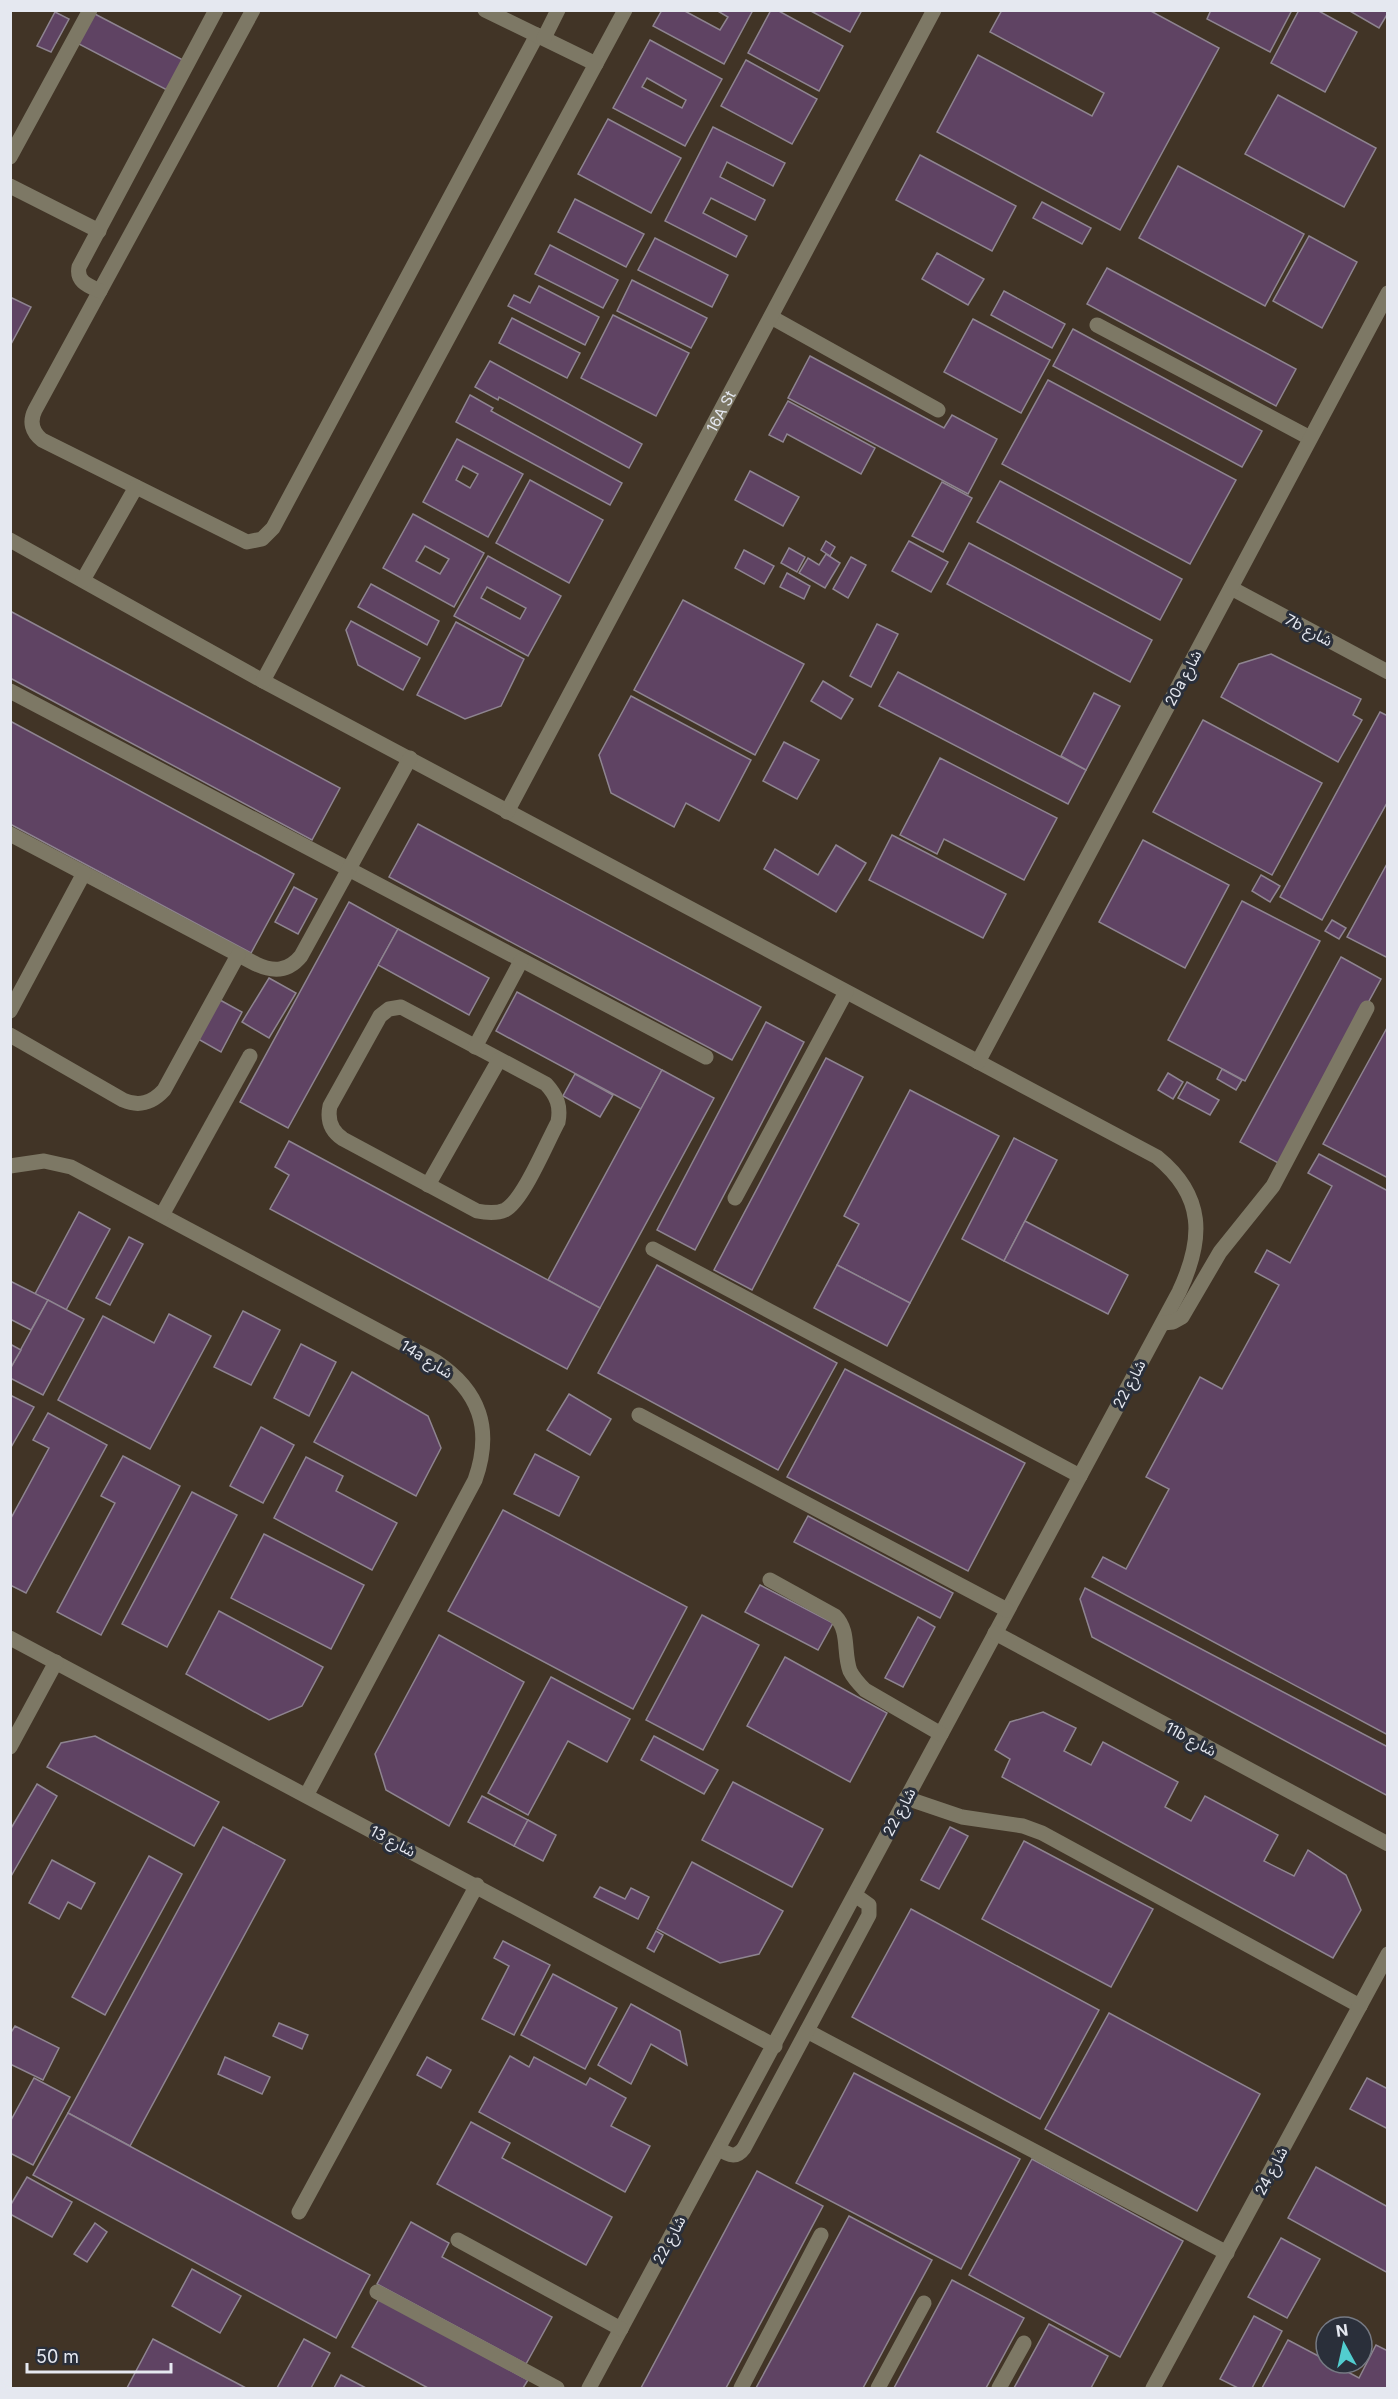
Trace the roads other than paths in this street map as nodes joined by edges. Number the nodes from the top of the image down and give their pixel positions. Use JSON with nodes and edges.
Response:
{"nodes":[{"id":1,"x":90,"y":10,"type":"edge"},
{"id":2,"x":216,"y":10,"type":"edge"},
{"id":3,"x":253,"y":10,"type":"edge"},
{"id":4,"x":486,"y":10,"type":"edge"},
{"id":5,"x":558,"y":10,"type":"edge"},
{"id":6,"x":625,"y":10,"type":"edge"},
{"id":7,"x":934,"y":10,"type":"edge"},
{"id":8,"x":541,"y":36,"type":"junction"},
{"id":9,"x":596,"y":64,"type":"junction"},
{"id":10,"x":10,"y":157,"type":"edge"},
{"id":11,"x":10,"y":186,"type":"edge"},
{"id":12,"x":99,"y":231,"type":"junction"},
{"id":13,"x":100,"y":291,"type":"junction"},
{"id":14,"x":1388,"y":293,"type":"edge"},
{"id":15,"x":771,"y":317,"type":"junction"},
{"id":16,"x":1097,"y":326,"type":"dead end"},
{"id":17,"x":938,"y":410,"type":"dead end"},
{"id":18,"x":1310,"y":438,"type":"junction"},
{"id":19,"x":136,"y":488,"type":"junction"},
{"id":20,"x":10,"y":540,"type":"edge"},
{"id":21,"x":83,"y":580,"type":"junction"},
{"id":22,"x":1231,"y":588,"type":"junction"},
{"id":23,"x":1388,"y":672,"type":"edge"},
{"id":24,"x":263,"y":681,"type":"junction"},
{"id":25,"x":10,"y":691,"type":"edge"},
{"id":26,"x":410,"y":758,"type":"junction"},
{"id":27,"x":507,"y":812,"type":"junction"},
{"id":28,"x":10,"y":834,"type":"edge"},
{"id":29,"x":347,"y":870,"type":"junction"},
{"id":30,"x":84,"y":873,"type":"junction"},
{"id":31,"x":238,"y":955,"type":"junction"},
{"id":32,"x":521,"y":961,"type":"junction"},
{"id":33,"x":846,"y":992,"type":"junction"},
{"id":34,"x":1366,"y":1008,"type":"dead end"},
{"id":35,"x":10,"y":1011,"type":"edge"},
{"id":36,"x":10,"y":1035,"type":"edge"},
{"id":37,"x":475,"y":1047,"type":"junction"},
{"id":38,"x":250,"y":1056,"type":"dead end"},
{"id":39,"x":706,"y":1057,"type":"dead end"},
{"id":40,"x":499,"y":1060,"type":"junction"},
{"id":41,"x":978,"y":1062,"type":"junction"},
{"id":42,"x":10,"y":1166,"type":"edge"},
{"id":43,"x":429,"y":1185,"type":"junction"},
{"id":44,"x":735,"y":1198,"type":"dead end"},
{"id":45,"x":162,"y":1215,"type":"junction"},
{"id":46,"x":653,"y":1249,"type":"dead end"},
{"id":47,"x":1163,"y":1323,"type":"junction"},
{"id":48,"x":639,"y":1415,"type":"dead end"},
{"id":49,"x":1080,"y":1476,"type":"junction"},
{"id":50,"x":770,"y":1580,"type":"dead end"},
{"id":51,"x":1007,"y":1610,"type":"junction"},
{"id":52,"x":995,"y":1633,"type":"junction"},
{"id":53,"x":10,"y":1638,"type":"edge"},
{"id":54,"x":56,"y":1662,"type":"junction"},
{"id":55,"x":941,"y":1734,"type":"junction"},
{"id":56,"x":10,"y":1747,"type":"edge"},
{"id":57,"x":308,"y":1794,"type":"junction"},
{"id":58,"x":906,"y":1798,"type":"junction"},
{"id":59,"x":1388,"y":1844,"type":"edge"},
{"id":60,"x":477,"y":1886,"type":"junction"},
{"id":61,"x":855,"y":1895,"type":"junction"},
{"id":62,"x":1388,"y":1954,"type":"edge"},
{"id":63,"x":1360,"y":2006,"type":"junction"},
{"id":64,"x":807,"y":2031,"type":"junction"},
{"id":65,"x":774,"y":2046,"type":"junction"},
{"id":66,"x":719,"y":2149,"type":"junction"},
{"id":67,"x":299,"y":2212,"type":"dead end"},
{"id":68,"x":821,"y":2235,"type":"dead end"},
{"id":69,"x":458,"y":2240,"type":"dead end"},
{"id":70,"x":1227,"y":2253,"type":"junction"},
{"id":71,"x":377,"y":2292,"type":"dead end"},
{"id":72,"x":924,"y":2303,"type":"dead end"},
{"id":73,"x":621,"y":2329,"type":"junction"},
{"id":74,"x":1024,"y":2343,"type":"dead end"},
{"id":75,"x":557,"y":2388,"type":"edge"},
{"id":76,"x":589,"y":2388,"type":"edge"},
{"id":77,"x":741,"y":2388,"type":"edge"},
{"id":78,"x":878,"y":2388,"type":"edge"},
{"id":79,"x":999,"y":2388,"type":"edge"},
{"id":80,"x":1154,"y":2388,"type":"edge"}],
"edges":[{"from":1,"to":10,"type":"street"},
{"from":2,"to":12,"type":"street"},
{"from":3,"to":13,"type":"street"},
{"from":4,"to":8,"type":"street"},
{"from":5,"to":8,"type":"street"},
{"from":6,"to":9,"type":"street"},
{"from":7,"to":15,"type":"street","name":"16A St"},
{"from":8,"to":9,"type":"street"},
{"from":8,"to":19,"type":"street"},
{"from":9,"to":24,"type":"street"},
{"from":11,"to":12,"type":"street"},
{"from":12,"to":13,"type":"street"},
{"from":13,"to":19,"type":"street"},
{"from":14,"to":18,"type":"street","name":"20a شارع"},
{"from":15,"to":17,"type":"street"},
{"from":15,"to":27,"type":"street","name":"16A St"},
{"from":16,"to":18,"type":"street"},
{"from":18,"to":22,"type":"street","name":"20a شارع"},
{"from":19,"to":21,"type":"street"},
{"from":20,"to":21,"type":"street"},
{"from":21,"to":24,"type":"street"},
{"from":22,"to":23,"type":"street","name":"7b شارع"},
{"from":22,"to":41,"type":"street","name":"20a شارع"},
{"from":24,"to":26,"type":"street"},
{"from":25,"to":29,"type":"street"},
{"from":26,"to":27,"type":"street"},
{"from":26,"to":29,"type":"street"},
{"from":27,"to":33,"type":"street"},
{"from":28,"to":30,"type":"street"},
{"from":29,"to":31,"type":"street"},
{"from":29,"to":32,"type":"street"},
{"from":30,"to":31,"type":"street"},
{"from":30,"to":35,"type":"street"},
{"from":31,"to":36,"type":"street"},
{"from":32,"to":37,"type":"street"},
{"from":32,"to":39,"type":"street"},
{"from":33,"to":41,"type":"street"},
{"from":33,"to":44,"type":"street"},
{"from":34,"to":47,"type":"street"},
{"from":37,"to":40,"type":"street"},
{"from":37,"to":43,"type":"street"},
{"from":38,"to":45,"type":"street"},
{"from":40,"to":43,"type":"street"},
{"from":40,"to":43,"type":"street"},
{"from":41,"to":47,"type":"street","name":"شارع 22"},
{"from":42,"to":45,"type":"street","name":"14a شارع"},
{"from":45,"to":57,"type":"street","name":"14a شارع"},
{"from":46,"to":49,"type":"street"},
{"from":47,"to":49,"type":"street","name":"شارع 22"},
{"from":48,"to":51,"type":"street"},
{"from":49,"to":51,"type":"street","name":"شارع 22"},
{"from":50,"to":55,"type":"street"},
{"from":51,"to":52,"type":"street","name":"شارع 22"},
{"from":52,"to":55,"type":"street","name":"شارع 22"},
{"from":52,"to":59,"type":"street","name":"11b شارع"},
{"from":53,"to":54,"type":"street","name":"شارع 13"},
{"from":54,"to":56,"type":"street"},
{"from":54,"to":57,"type":"street","name":"شارع 13"},
{"from":55,"to":58,"type":"street","name":"شارع 22"},
{"from":57,"to":60,"type":"street","name":"شارع 13"},
{"from":58,"to":61,"type":"street","name":"شارع 22"},
{"from":58,"to":63,"type":"street"},
{"from":60,"to":65,"type":"street","name":"شارع 13"},
{"from":60,"to":67,"type":"street"},
{"from":61,"to":64,"type":"street"},
{"from":61,"to":65,"type":"street","name":"شارع 22"},
{"from":62,"to":63,"type":"street","name":"شارع 24"},
{"from":63,"to":70,"type":"street","name":"شارع 24"},
{"from":64,"to":66,"type":"street"},
{"from":64,"to":70,"type":"street"},
{"from":65,"to":66,"type":"street","name":"شارع 22"},
{"from":66,"to":73,"type":"street","name":"شارع 22"},
{"from":68,"to":77,"type":"street"},
{"from":69,"to":73,"type":"street"},
{"from":70,"to":80,"type":"street","name":"شارع 24"},
{"from":71,"to":75,"type":"street"},
{"from":72,"to":78,"type":"street"},
{"from":73,"to":76,"type":"street","name":"شارع 22"},
{"from":74,"to":79,"type":"street"}]}
